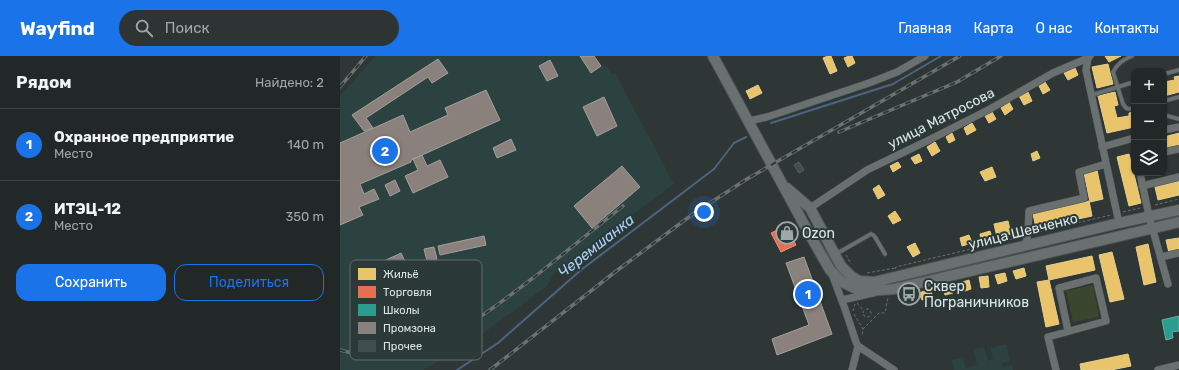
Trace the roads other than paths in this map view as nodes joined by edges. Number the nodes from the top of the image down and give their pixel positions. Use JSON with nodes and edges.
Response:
{"nodes":[{"id":1,"x":713,"y":56,"type":"edge"},
{"id":2,"x":925,"y":56,"type":"edge"},
{"id":3,"x":1132,"y":56,"type":"edge"},
{"id":4,"x":1089,"y":57,"type":"edge"},
{"id":5,"x":1179,"y":70,"type":"edge"},
{"id":6,"x":1167,"y":73,"type":"edge"},
{"id":7,"x":1131,"y":83,"type":"edge"},
{"id":8,"x":1117,"y":87,"type":"junction"},
{"id":9,"x":1092,"y":95,"type":"junction"},
{"id":10,"x":1179,"y":97,"type":"edge"},
{"id":11,"x":1167,"y":100,"type":"edge"},
{"id":12,"x":1131,"y":109,"type":"edge"},
{"id":13,"x":1167,"y":116,"type":"edge"},
{"id":14,"x":1179,"y":119,"type":"edge"},
{"id":15,"x":750,"y":123,"type":"junction"},
{"id":16,"x":1179,"y":127,"type":"edge"},
{"id":17,"x":1167,"y":129,"type":"edge"},
{"id":18,"x":1131,"y":139,"type":"edge"},
{"id":19,"x":1102,"y":147,"type":"junction"},
{"id":20,"x":1179,"y":149,"type":"edge"},
{"id":21,"x":1167,"y":151,"type":"edge"},
{"id":22,"x":1106,"y":164,"type":"junction"},
{"id":23,"x":1140,"y":176,"type":"edge"},
{"id":24,"x":1179,"y":177,"type":"edge"},
{"id":25,"x":782,"y":184,"type":"junction"},
{"id":26,"x":1142,"y":186,"type":"junction"},
{"id":27,"x":810,"y":208,"type":"junction"},
{"id":28,"x":1179,"y":210,"type":"edge"},
{"id":29,"x":1148,"y":211,"type":"junction"},
{"id":30,"x":1118,"y":218,"type":"junction"},
{"id":31,"x":1179,"y":222,"type":"edge"},
{"id":32,"x":1152,"y":228,"type":"junction"},
{"id":33,"x":1027,"y":240,"type":"junction"},
{"id":34,"x":839,"y":252,"type":"junction"},
{"id":35,"x":1179,"y":253,"type":"edge"},
{"id":36,"x":884,"y":254,"type":"dead end"},
{"id":37,"x":1161,"y":257,"type":"junction"},
{"id":38,"x":830,"y":270,"type":"junction"},
{"id":39,"x":874,"y":282,"type":"junction"},
{"id":40,"x":1168,"y":284,"type":"dead end"},
{"id":41,"x":892,"y":292,"type":"junction"},
{"id":42,"x":842,"y":300,"type":"junction"},
{"id":43,"x":1068,"y":331,"type":"junction"},
{"id":44,"x":858,"y":346,"type":"junction"},
{"id":45,"x":1179,"y":365,"type":"edge"},
{"id":46,"x":852,"y":370,"type":"edge"},
{"id":47,"x":894,"y":370,"type":"edge"},
{"id":48,"x":1056,"y":370,"type":"edge"},
{"id":49,"x":1158,"y":370,"type":"edge"}],
"edges":[{"from":1,"to":15,"type":"main road","name":"улица Шевченко"},
{"from":2,"to":15,"type":"street"},
{"from":3,"to":8,"type":"lane"},
{"from":4,"to":9,"type":"street"},
{"from":4,"to":27,"type":"street","name":"улица Матросова"},
{"from":5,"to":6,"type":"lane"},
{"from":7,"to":8,"type":"lane"},
{"from":8,"to":9,"type":"lane"},
{"from":8,"to":12,"type":"lane"},
{"from":9,"to":19,"type":"street"},
{"from":10,"to":11,"type":"lane"},
{"from":13,"to":14,"type":"lane"},
{"from":15,"to":25,"type":"main road","name":"улица Шевченко"},
{"from":16,"to":17,"type":"street"},
{"from":18,"to":19,"type":"street"},
{"from":19,"to":22,"type":"street"},
{"from":20,"to":21,"type":"street"},
{"from":22,"to":30,"type":"street"},
{"from":22,"to":33,"type":"street"},
{"from":23,"to":26,"type":"street"},
{"from":24,"to":26,"type":"street"},
{"from":25,"to":27,"type":"main road"},
{"from":25,"to":38,"type":"main road","name":"улица Шевченко"},
{"from":26,"to":29,"type":"street"},
{"from":27,"to":34,"type":"main road"},
{"from":28,"to":29,"type":"main road","name":"улица Шевченко"},
{"from":29,"to":30,"type":"main road","name":"улица Шевченко"},
{"from":29,"to":32,"type":"street"},
{"from":30,"to":33,"type":"main road","name":"улица Шевченко"},
{"from":31,"to":32,"type":"main road","name":"улица Шевченко"},
{"from":32,"to":37,"type":"street"},
{"from":32,"to":41,"type":"main road","name":"улица Шевченко"},
{"from":33,"to":39,"type":"main road","name":"улица Шевченко"},
{"from":34,"to":36,"type":"lane"},
{"from":34,"to":39,"type":"main road"},
{"from":35,"to":37,"type":"street"},
{"from":37,"to":40,"type":"street"},
{"from":38,"to":41,"type":"main road","name":"улица Шевченко"},
{"from":38,"to":42,"type":"street"},
{"from":39,"to":42,"type":"street"},
{"from":41,"to":42,"type":"street"},
{"from":42,"to":44,"type":"street"},
{"from":43,"to":43,"type":"street"},
{"from":43,"to":48,"type":"street"},
{"from":44,"to":46,"type":"street"},
{"from":44,"to":47,"type":"street"},
{"from":45,"to":49,"type":"street"}]}
